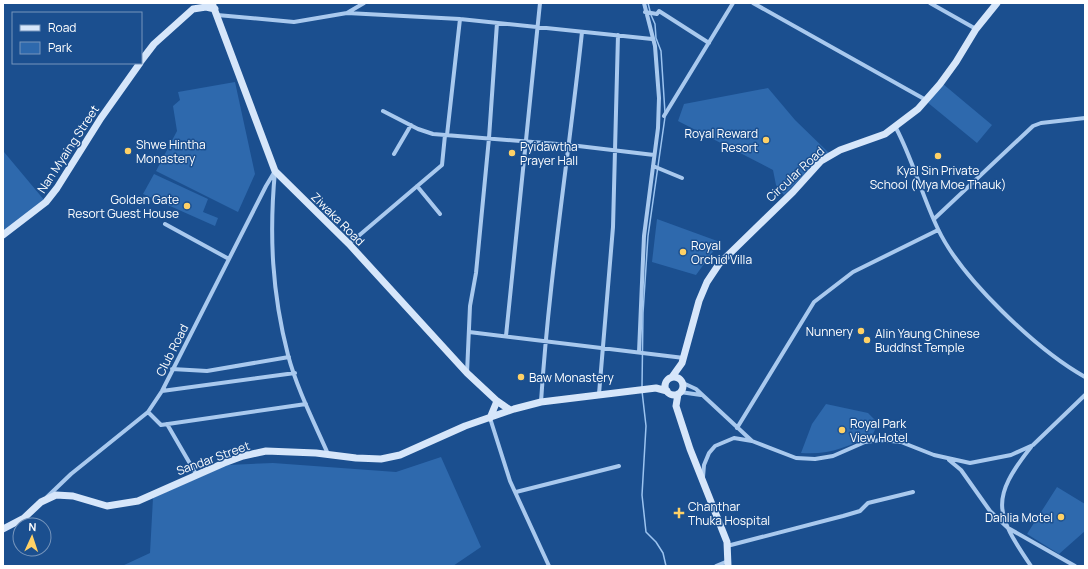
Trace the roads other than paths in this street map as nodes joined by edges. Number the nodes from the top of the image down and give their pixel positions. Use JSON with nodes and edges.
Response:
{"nodes":[{"id":1,"x":199,"y":3,"type":"edge"},
{"id":2,"x":364,"y":3,"type":"edge"},
{"id":3,"x":540,"y":3,"type":"edge"},
{"id":4,"x":644,"y":3,"type":"edge"},
{"id":5,"x":733,"y":3,"type":"edge"},
{"id":6,"x":753,"y":3,"type":"edge"},
{"id":7,"x":930,"y":3,"type":"edge"},
{"id":8,"x":997,"y":3,"type":"edge"},
{"id":9,"x":193,"y":9,"type":"junction"},
{"id":10,"x":215,"y":9,"type":"edge"},
{"id":11,"x":646,"y":12,"type":"junction"},
{"id":12,"x":347,"y":13,"type":"junction"},
{"id":13,"x":460,"y":19,"type":"junction"},
{"id":14,"x":497,"y":23,"type":"junction"},
{"id":15,"x":538,"y":26,"type":"junction"},
{"id":16,"x":976,"y":29,"type":"junction"},
{"id":17,"x":582,"y":32,"type":"junction"},
{"id":18,"x":618,"y":35,"type":"junction"},
{"id":19,"x":652,"y":39,"type":"junction"},
{"id":20,"x":709,"y":44,"type":"junction"},
{"id":21,"x":142,"y":59,"type":"edge"},
{"id":22,"x":139,"y":64,"type":"edge"},
{"id":23,"x":926,"y":100,"type":"junction"},
{"id":24,"x":383,"y":111,"type":"dead end"},
{"id":25,"x":664,"y":116,"type":"dead end"},
{"id":26,"x":1085,"y":118,"type":"edge"},
{"id":27,"x":411,"y":126,"type":"junction"},
{"id":28,"x":896,"y":128,"type":"junction"},
{"id":29,"x":446,"y":135,"type":"junction"},
{"id":30,"x":489,"y":138,"type":"junction"},
{"id":31,"x":526,"y":142,"type":"junction"},
{"id":32,"x":570,"y":145,"type":"junction"},
{"id":33,"x":615,"y":150,"type":"junction"},
{"id":34,"x":394,"y":154,"type":"dead end"},
{"id":35,"x":654,"y":155,"type":"junction"},
{"id":36,"x":654,"y":166,"type":"junction"},
{"id":37,"x":276,"y":171,"type":"junction"},
{"id":38,"x":682,"y":178,"type":"dead end"},
{"id":39,"x":417,"y":186,"type":"junction"},
{"id":40,"x":440,"y":214,"type":"dead end"},
{"id":41,"x":934,"y":220,"type":"junction"},
{"id":42,"x":165,"y":224,"type":"dead end"},
{"id":43,"x":938,"y":230,"type":"junction"},
{"id":44,"x":3,"y":235,"type":"edge"},
{"id":45,"x":349,"y":244,"type":"junction"},
{"id":46,"x":229,"y":259,"type":"junction"},
{"id":47,"x":469,"y":332,"type":"junction"},
{"id":48,"x":506,"y":336,"type":"junction"},
{"id":49,"x":545,"y":340,"type":"junction"},
{"id":50,"x":602,"y":347,"type":"junction"},
{"id":51,"x":639,"y":352,"type":"junction"},
{"id":52,"x":289,"y":357,"type":"junction"},
{"id":53,"x":683,"y":361,"type":"junction"},
{"id":54,"x":172,"y":369,"type":"junction"},
{"id":55,"x":295,"y":373,"type":"junction"},
{"id":56,"x":467,"y":373,"type":"junction"},
{"id":57,"x":1085,"y":377,"type":"edge"},
{"id":58,"x":669,"y":380,"type":"junction"},
{"id":59,"x":682,"y":382,"type":"junction"},
{"id":60,"x":656,"y":388,"type":"junction"},
{"id":61,"x":162,"y":391,"type":"junction"},
{"id":62,"x":668,"y":392,"type":"junction"},
{"id":63,"x":679,"y":393,"type":"junction"},
{"id":64,"x":599,"y":394,"type":"junction"},
{"id":65,"x":702,"y":395,"type":"junction"},
{"id":66,"x":1085,"y":395,"type":"edge"},
{"id":67,"x":497,"y":401,"type":"junction"},
{"id":68,"x":541,"y":402,"type":"junction"},
{"id":69,"x":306,"y":404,"type":"junction"},
{"id":70,"x":676,"y":406,"type":"junction"},
{"id":71,"x":510,"y":410,"type":"junction"},
{"id":72,"x":148,"y":412,"type":"junction"},
{"id":73,"x":490,"y":418,"type":"junction"},
{"id":74,"x":167,"y":424,"type":"junction"},
{"id":75,"x":737,"y":428,"type":"junction"},
{"id":76,"x":752,"y":441,"type":"junction"},
{"id":77,"x":1033,"y":445,"type":"junction"},
{"id":78,"x":328,"y":455,"type":"junction"},
{"id":79,"x":949,"y":460,"type":"junction"},
{"id":80,"x":619,"y":466,"type":"dead end"},
{"id":81,"x":196,"y":474,"type":"junction"},
{"id":82,"x":702,"y":478,"type":"junction"},
{"id":83,"x":516,"y":492,"type":"junction"},
{"id":84,"x":913,"y":492,"type":"dead end"},
{"id":85,"x":41,"y":502,"type":"junction"},
{"id":86,"x":1008,"y":528,"type":"junction"},
{"id":87,"x":3,"y":529,"type":"edge"},
{"id":88,"x":727,"y":546,"type":"junction"},
{"id":89,"x":728,"y":563,"type":"edge"},
{"id":90,"x":549,"y":566,"type":"edge"},
{"id":91,"x":716,"y":566,"type":"edge"},
{"id":92,"x":1031,"y":566,"type":"edge"},
{"id":93,"x":1075,"y":566,"type":"edge"}],
"edges":[{"from":1,"to":9,"type":"street","name":"Nan Myaing Street"},
{"from":2,"to":12,"type":"street"},
{"from":3,"to":15,"type":"street"},
{"from":4,"to":11,"type":"street"},
{"from":5,"to":20,"type":"street"},
{"from":6,"to":23,"type":"street"},
{"from":7,"to":16,"type":"street"},
{"from":8,"to":16,"type":"street","name":"Circular Road"},
{"from":9,"to":10,"type":"street"},
{"from":9,"to":21,"type":"street","name":"Nan Myaing Street"},
{"from":10,"to":12,"type":"street"},
{"from":10,"to":37,"type":"street","name":"Ziwaka Road"},
{"from":11,"to":19,"type":"street"},
{"from":11,"to":20,"type":"street"},
{"from":12,"to":13,"type":"street"},
{"from":13,"to":14,"type":"street"},
{"from":13,"to":29,"type":"street"},
{"from":14,"to":15,"type":"street"},
{"from":14,"to":30,"type":"street"},
{"from":15,"to":17,"type":"street"},
{"from":15,"to":31,"type":"street"},
{"from":16,"to":23,"type":"street","name":"Circular Road"},
{"from":17,"to":18,"type":"street"},
{"from":17,"to":32,"type":"street"},
{"from":18,"to":19,"type":"street"},
{"from":18,"to":33,"type":"street"},
{"from":19,"to":35,"type":"street"},
{"from":20,"to":25,"type":"street"},
{"from":22,"to":44,"type":"street","name":"Nan Myaing Street"},
{"from":23,"to":28,"type":"street","name":"Circular Road"},
{"from":24,"to":27,"type":"street"},
{"from":26,"to":41,"type":"street"},
{"from":27,"to":29,"type":"street"},
{"from":27,"to":34,"type":"street"},
{"from":28,"to":41,"type":"street"},
{"from":28,"to":53,"type":"street","name":"Circular Road"},
{"from":29,"to":30,"type":"street"},
{"from":29,"to":39,"type":"street"},
{"from":30,"to":31,"type":"street"},
{"from":30,"to":47,"type":"street"},
{"from":31,"to":32,"type":"street"},
{"from":31,"to":48,"type":"street"},
{"from":32,"to":33,"type":"street"},
{"from":32,"to":49,"type":"street"},
{"from":33,"to":35,"type":"street"},
{"from":33,"to":50,"type":"street"},
{"from":35,"to":36,"type":"street"},
{"from":36,"to":38,"type":"street"},
{"from":36,"to":51,"type":"street"},
{"from":37,"to":45,"type":"street","name":"Ziwaka Road"},
{"from":37,"to":46,"type":"street","name":"Club Road"},
{"from":37,"to":52,"type":"street"},
{"from":39,"to":40,"type":"street"},
{"from":39,"to":45,"type":"street"},
{"from":41,"to":43,"type":"street"},
{"from":42,"to":46,"type":"street"},
{"from":43,"to":57,"type":"street"},
{"from":43,"to":75,"type":"street"},
{"from":45,"to":56,"type":"street","name":"Ziwaka Road"},
{"from":46,"to":54,"type":"street","name":"Club Road"},
{"from":47,"to":48,"type":"street"},
{"from":47,"to":56,"type":"street"},
{"from":48,"to":49,"type":"street"},
{"from":49,"to":50,"type":"street"},
{"from":49,"to":68,"type":"street"},
{"from":50,"to":51,"type":"street"},
{"from":50,"to":64,"type":"street"},
{"from":51,"to":53,"type":"street"},
{"from":52,"to":54,"type":"street"},
{"from":52,"to":55,"type":"street"},
{"from":53,"to":58,"type":"street"},
{"from":53,"to":59,"type":"street"},
{"from":54,"to":61,"type":"street","name":"Club Road"},
{"from":55,"to":61,"type":"street"},
{"from":55,"to":69,"type":"street"},
{"from":56,"to":67,"type":"street","name":"Ziwaka Road"},
{"from":58,"to":59,"type":"street"},
{"from":58,"to":60,"type":"street"},
{"from":58,"to":62,"type":"street"},
{"from":59,"to":63,"type":"street"},
{"from":59,"to":65,"type":"street"},
{"from":60,"to":62,"type":"street"},
{"from":60,"to":64,"type":"street","name":"Sandar Street"},
{"from":61,"to":72,"type":"street","name":"Club Road"},
{"from":62,"to":63,"type":"street"},
{"from":62,"to":70,"type":"street"},
{"from":63,"to":65,"type":"street"},
{"from":63,"to":70,"type":"street"},
{"from":64,"to":68,"type":"street","name":"Sandar Street"},
{"from":65,"to":75,"type":"street"},
{"from":66,"to":77,"type":"street"},
{"from":67,"to":71,"type":"street","name":"Ziwaka Road"},
{"from":67,"to":73,"type":"street"},
{"from":68,"to":71,"type":"street","name":"Sandar Street"},
{"from":69,"to":74,"type":"street"},
{"from":69,"to":78,"type":"street"},
{"from":70,"to":82,"type":"street"},
{"from":71,"to":73,"type":"street","name":"Sandar Street"},
{"from":72,"to":74,"type":"street"},
{"from":72,"to":85,"type":"street","name":"Club Road"},
{"from":73,"to":78,"type":"street","name":"Sandar Street"},
{"from":73,"to":83,"type":"street"},
{"from":74,"to":81,"type":"street"},
{"from":75,"to":76,"type":"street"},
{"from":76,"to":79,"type":"street"},
{"from":76,"to":82,"type":"street"},
{"from":77,"to":79,"type":"street"},
{"from":77,"to":86,"type":"street"},
{"from":78,"to":81,"type":"street","name":"Sandar Street"},
{"from":79,"to":86,"type":"street"},
{"from":80,"to":83,"type":"street"},
{"from":81,"to":85,"type":"street","name":"Sandar Street"},
{"from":82,"to":88,"type":"street"},
{"from":83,"to":90,"type":"street"},
{"from":84,"to":88,"type":"street"},
{"from":85,"to":87,"type":"street","name":"Sandar Street"},
{"from":86,"to":92,"type":"street"},
{"from":86,"to":93,"type":"street"},
{"from":88,"to":89,"type":"street"},
{"from":89,"to":91,"type":"street"}]}
